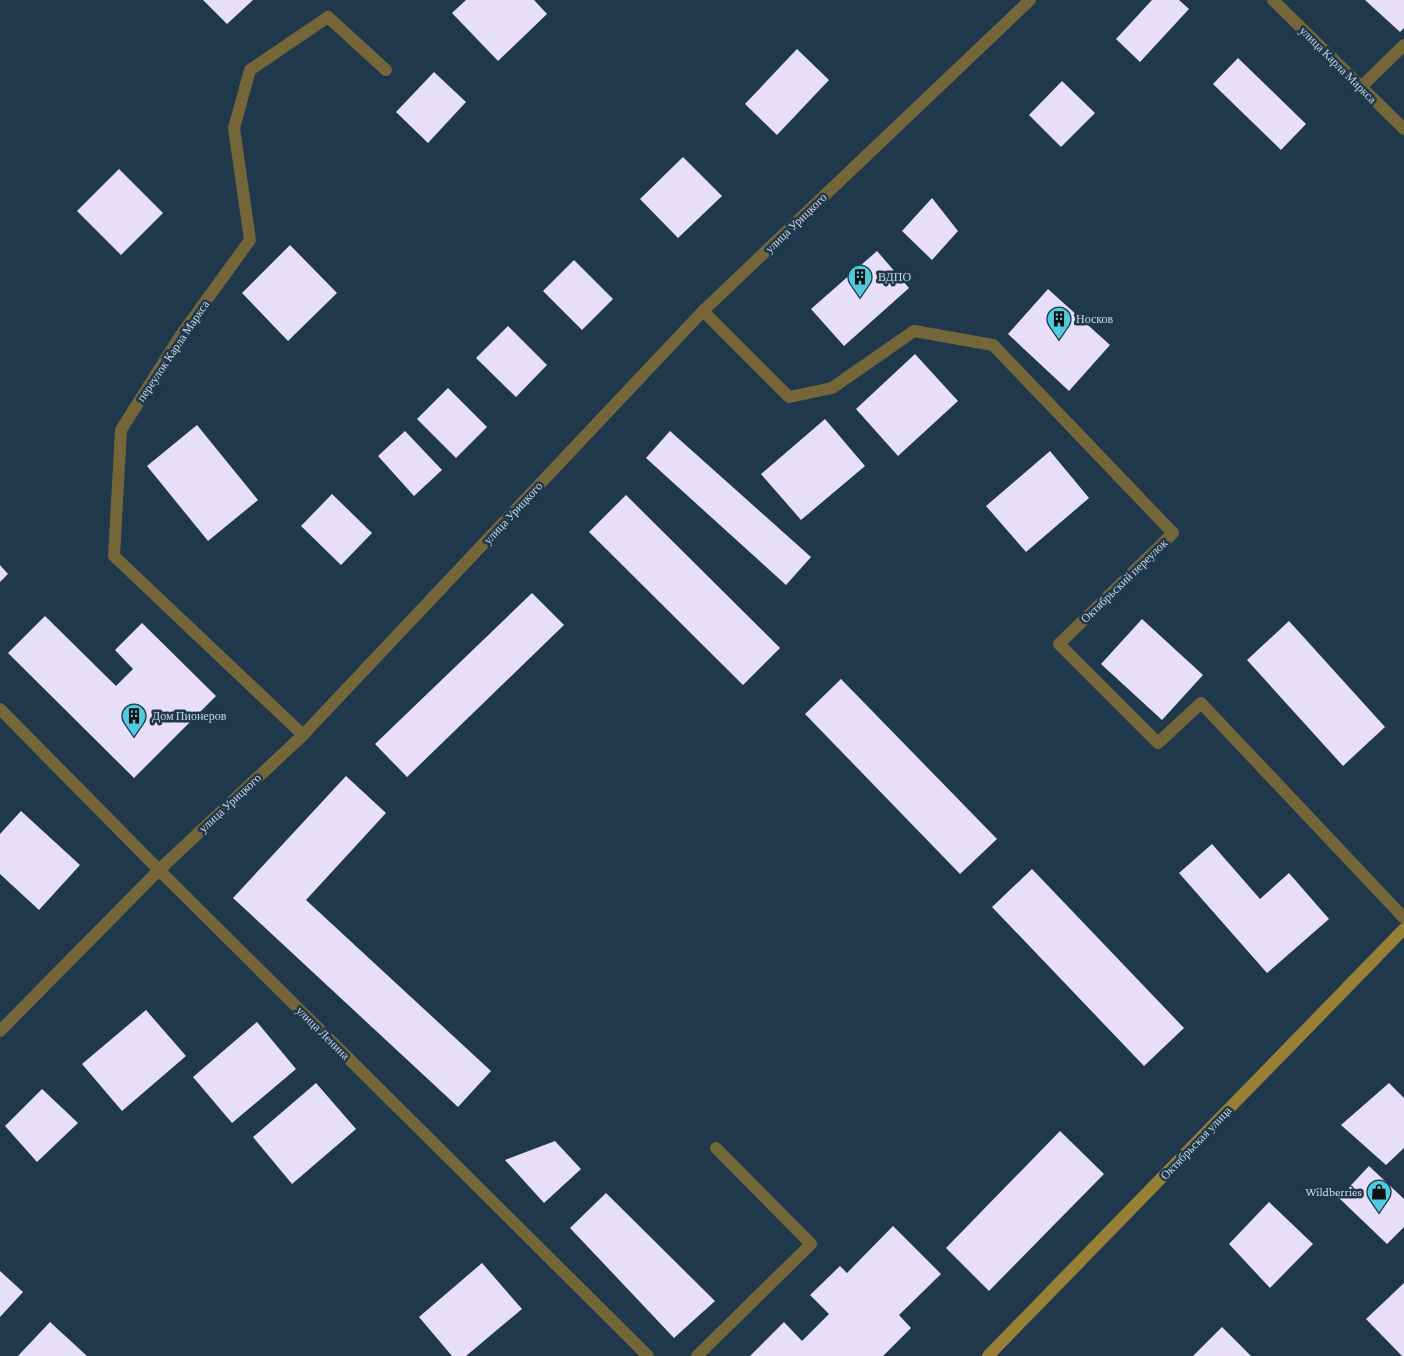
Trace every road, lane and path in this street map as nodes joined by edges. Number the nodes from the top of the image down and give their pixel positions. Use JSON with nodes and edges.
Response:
{"nodes":[{"id":1,"x":1030,"y":0,"type":"edge"},
{"id":2,"x":1273,"y":0,"type":"edge"},
{"id":3,"x":1404,"y":45,"type":"edge"},
{"id":4,"x":386,"y":70,"type":"dead end"},
{"id":5,"x":1361,"y":87,"type":"junction"},
{"id":6,"x":1404,"y":130,"type":"edge"},
{"id":7,"x":703,"y":311,"type":"junction"},
{"id":8,"x":0,"y":709,"type":"edge"},
{"id":9,"x":303,"y":735,"type":"junction"},
{"id":10,"x":159,"y":870,"type":"junction"},
{"id":11,"x":1404,"y":918,"type":"edge"},
{"id":12,"x":1404,"y":929,"type":"edge"},
{"id":13,"x":0,"y":1031,"type":"edge"},
{"id":14,"x":716,"y":1148,"type":"dead end"},
{"id":15,"x":648,"y":1356,"type":"edge"},
{"id":16,"x":698,"y":1356,"type":"edge"},
{"id":17,"x":988,"y":1356,"type":"edge"}],
"edges":[{"from":1,"to":7,"type":"street","name":"улица Урицкого"},
{"from":2,"to":5,"type":"street","name":"улица Карла Маркса"},
{"from":3,"to":5,"type":"street"},
{"from":4,"to":9,"type":"street","name":"переулок Карла Маркса"},
{"from":5,"to":6,"type":"street","name":"улица Карла Маркса"},
{"from":7,"to":9,"type":"street","name":"улица Урицкого"},
{"from":7,"to":11,"type":"street","name":"Октябрьский переулок"},
{"from":8,"to":10,"type":"street","name":"улица Ленина"},
{"from":9,"to":10,"type":"street","name":"улица Урицкого"},
{"from":10,"to":13,"type":"street","name":"улица Урицкого"},
{"from":10,"to":15,"type":"street","name":"улица Ленина"},
{"from":12,"to":17,"type":"main road","name":"Октябрьская улица"},
{"from":14,"to":16,"type":"street"}]}
